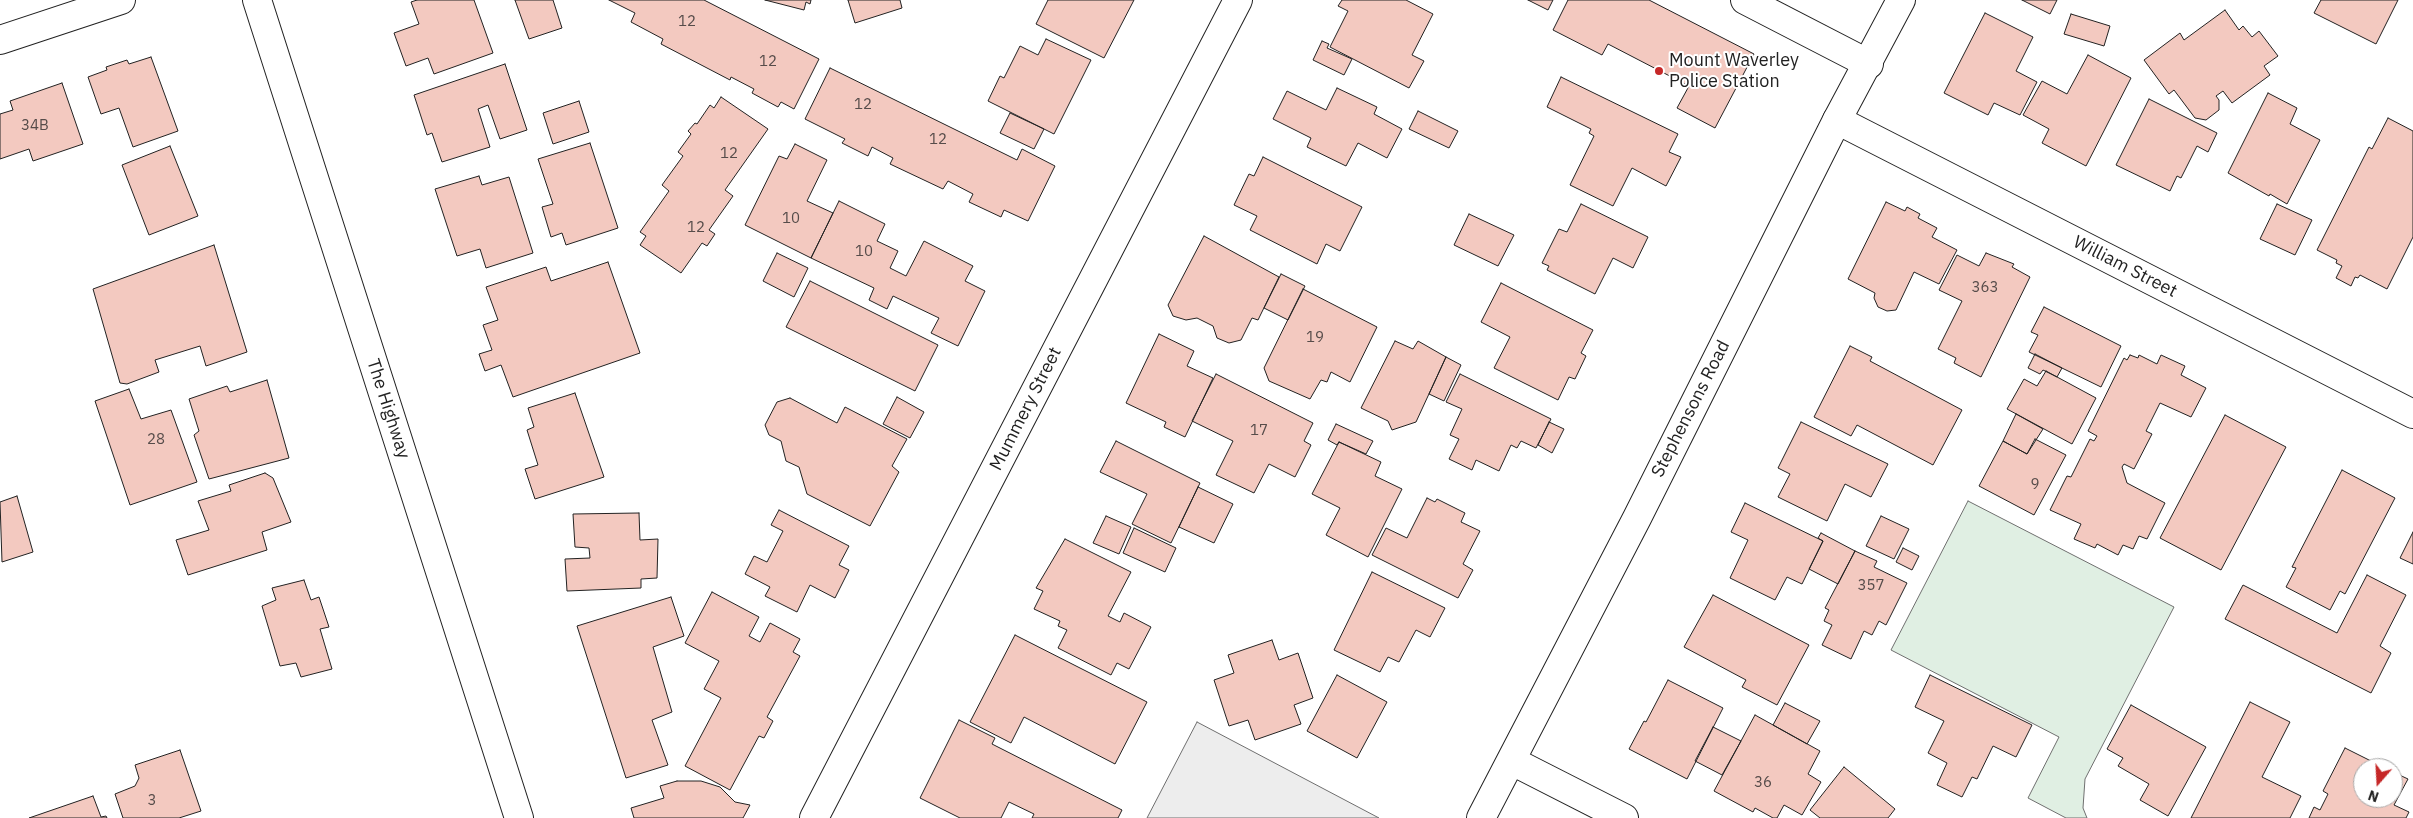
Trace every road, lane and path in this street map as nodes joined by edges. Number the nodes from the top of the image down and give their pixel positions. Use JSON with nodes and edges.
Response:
{"nodes":[{"id":1,"x":121,"y":0,"type":"edge"},
{"id":2,"x":257,"y":0,"type":"edge"},
{"id":3,"x":1238,"y":0,"type":"edge"},
{"id":4,"x":1745,"y":0,"type":"edge"},
{"id":5,"x":1901,"y":0,"type":"edge"},
{"id":6,"x":0,"y":40,"type":"edge"},
{"id":7,"x":1869,"y":64,"type":"junction"},
{"id":8,"x":1837,"y":120,"type":"junction"},
{"id":9,"x":2413,"y":414,"type":"edge"},
{"id":10,"x":1512,"y":761,"type":"junction"},
{"id":11,"x":519,"y":818,"type":"edge"},
{"id":12,"x":814,"y":818,"type":"edge"},
{"id":13,"x":1481,"y":818,"type":"edge"},
{"id":14,"x":1624,"y":818,"type":"edge"}],
"edges":[{"from":1,"to":6,"type":"street"},
{"from":2,"to":11,"type":"street","name":"The Highway"},
{"from":3,"to":12,"type":"street","name":"Mummery Street"},
{"from":4,"to":7,"type":"street"},
{"from":5,"to":7,"type":"street","name":"Stephensons Road"},
{"from":7,"to":8,"type":"street","name":"Stephensons Road"},
{"from":8,"to":9,"type":"street","name":"William Street"},
{"from":8,"to":10,"type":"street","name":"Stephensons Road"},
{"from":10,"to":13,"type":"street","name":"Stephensons Road"},
{"from":10,"to":14,"type":"street"}]}
